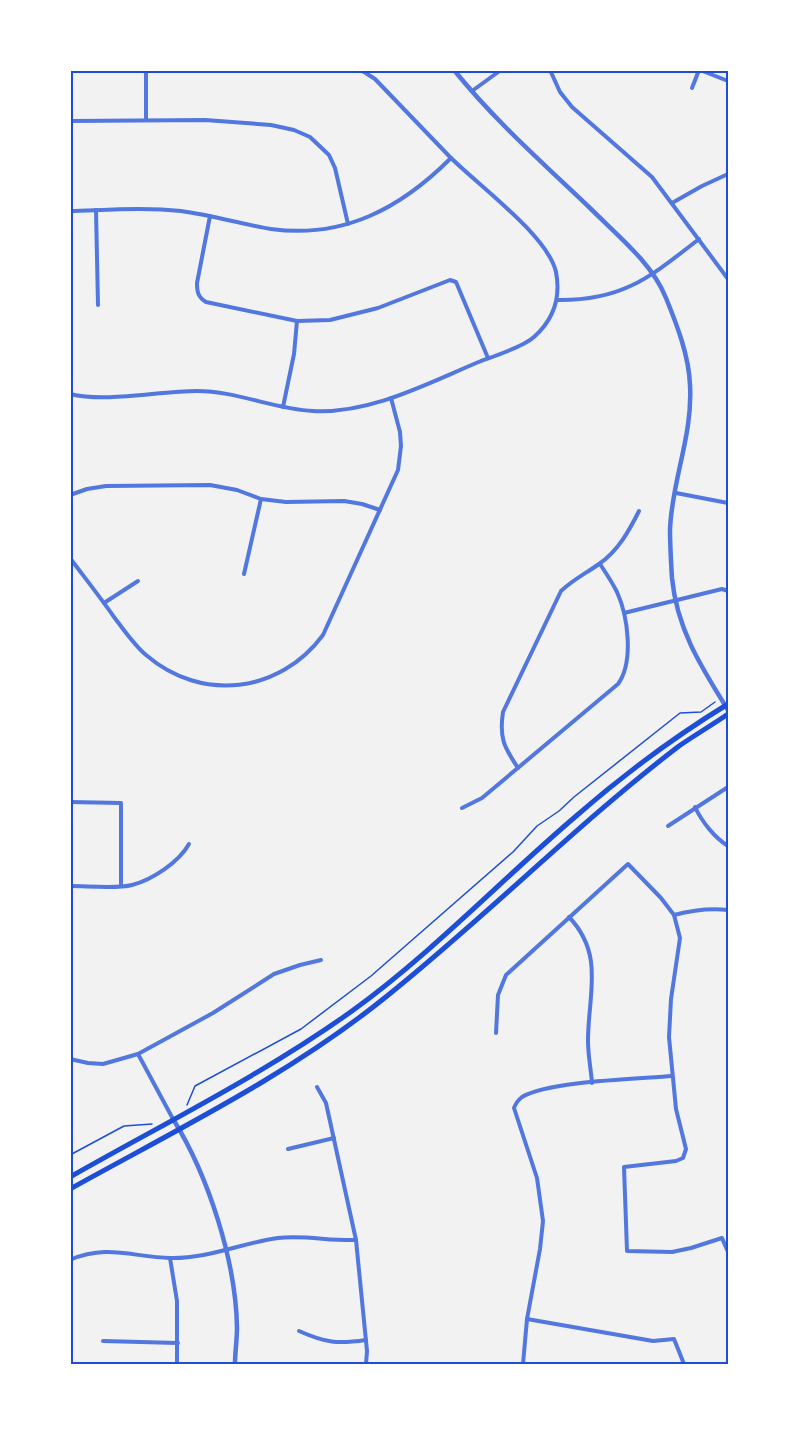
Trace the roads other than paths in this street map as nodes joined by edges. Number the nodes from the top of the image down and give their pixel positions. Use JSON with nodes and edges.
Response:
{"nodes":[{"id":1,"x":146,"y":70,"type":"edge"},
{"id":2,"x":362,"y":70,"type":"edge"},
{"id":3,"x":454,"y":70,"type":"edge"},
{"id":4,"x":501,"y":70,"type":"edge"},
{"id":5,"x":550,"y":70,"type":"edge"},
{"id":6,"x":699,"y":70,"type":"edge"},
{"id":7,"x":729,"y":81,"type":"edge"},
{"id":8,"x":692,"y":88,"type":"dead end"},
{"id":9,"x":471,"y":92,"type":"junction"},
{"id":10,"x":146,"y":119,"type":"junction"},
{"id":11,"x":70,"y":121,"type":"edge"},
{"id":12,"x":451,"y":158,"type":"junction"},
{"id":13,"x":729,"y":174,"type":"edge"},
{"id":14,"x":672,"y":203,"type":"junction"},
{"id":15,"x":96,"y":210,"type":"junction"},
{"id":16,"x":70,"y":211,"type":"edge"},
{"id":17,"x":210,"y":216,"type":"junction"},
{"id":18,"x":348,"y":224,"type":"junction"},
{"id":19,"x":699,"y":239,"type":"junction"},
{"id":20,"x":727,"y":272,"type":"edge"},
{"id":21,"x":653,"y":275,"type":"junction"},
{"id":22,"x":729,"y":279,"type":"edge"},
{"id":23,"x":557,"y":300,"type":"junction"},
{"id":24,"x":98,"y":305,"type":"dead end"},
{"id":25,"x":297,"y":321,"type":"junction"},
{"id":26,"x":488,"y":358,"type":"junction"},
{"id":27,"x":70,"y":394,"type":"edge"},
{"id":28,"x":391,"y":398,"type":"junction"},
{"id":29,"x":283,"y":407,"type":"junction"},
{"id":30,"x":676,"y":493,"type":"junction"},
{"id":31,"x":70,"y":495,"type":"edge"},
{"id":32,"x":261,"y":499,"type":"junction"},
{"id":33,"x":729,"y":503,"type":"edge"},
{"id":34,"x":380,"y":510,"type":"junction"},
{"id":35,"x":639,"y":511,"type":"dead end"},
{"id":36,"x":70,"y":558,"type":"edge"},
{"id":37,"x":600,"y":564,"type":"junction"},
{"id":38,"x":244,"y":574,"type":"dead end"},
{"id":39,"x":138,"y":581,"type":"dead end"},
{"id":40,"x":729,"y":591,"type":"edge"},
{"id":41,"x":677,"y":601,"type":"junction"},
{"id":42,"x":104,"y":603,"type":"junction"},
{"id":43,"x":624,"y":613,"type":"junction"},
{"id":44,"x":728,"y":708,"type":"edge"},
{"id":45,"x":518,"y":768,"type":"junction"},
{"id":46,"x":729,"y":787,"type":"edge"},
{"id":47,"x":70,"y":802,"type":"edge"},
{"id":48,"x":462,"y":807,"type":"dead end"},
{"id":49,"x":695,"y":807,"type":"junction"},
{"id":50,"x":668,"y":826,"type":"dead end"},
{"id":51,"x":189,"y":844,"type":"dead end"},
{"id":52,"x":729,"y":846,"type":"edge"},
{"id":53,"x":120,"y":885,"type":"junction"},
{"id":54,"x":70,"y":886,"type":"edge"},
{"id":55,"x":729,"y":910,"type":"edge"},
{"id":56,"x":674,"y":915,"type":"junction"},
{"id":57,"x":569,"y":917,"type":"junction"},
{"id":58,"x":321,"y":960,"type":"dead end"},
{"id":59,"x":496,"y":1033,"type":"dead end"},
{"id":60,"x":138,"y":1054,"type":"junction"},
{"id":61,"x":70,"y":1059,"type":"edge"},
{"id":62,"x":672,"y":1076,"type":"junction"},
{"id":63,"x":592,"y":1083,"type":"junction"},
{"id":64,"x":317,"y":1087,"type":"dead end"},
{"id":65,"x":173,"y":1119,"type":"junction"},
{"id":66,"x":179,"y":1128,"type":"junction"},
{"id":67,"x":334,"y":1138,"type":"junction"},
{"id":68,"x":288,"y":1149,"type":"dead end"},
{"id":69,"x":70,"y":1177,"type":"edge"},
{"id":70,"x":70,"y":1189,"type":"edge"},
{"id":71,"x":356,"y":1240,"type":"junction"},
{"id":72,"x":226,"y":1250,"type":"junction"},
{"id":73,"x":729,"y":1252,"type":"edge"},
{"id":74,"x":170,"y":1258,"type":"junction"},
{"id":75,"x":70,"y":1260,"type":"edge"},
{"id":76,"x":527,"y":1319,"type":"junction"},
{"id":77,"x":299,"y":1331,"type":"dead end"},
{"id":78,"x":366,"y":1340,"type":"junction"},
{"id":79,"x":103,"y":1341,"type":"dead end"},
{"id":80,"x":178,"y":1343,"type":"junction"},
{"id":81,"x":177,"y":1365,"type":"edge"},
{"id":82,"x":235,"y":1365,"type":"edge"},
{"id":83,"x":366,"y":1365,"type":"edge"},
{"id":84,"x":524,"y":1365,"type":"edge"},
{"id":85,"x":684,"y":1365,"type":"edge"}],
"edges":[{"from":1,"to":10,"type":"street"},
{"from":2,"to":12,"type":"street"},
{"from":3,"to":9,"type":"street"},
{"from":4,"to":9,"type":"street"},
{"from":5,"to":14,"type":"street"},
{"from":6,"to":7,"type":"street"},
{"from":6,"to":8,"type":"street"},
{"from":9,"to":21,"type":"street"},
{"from":10,"to":11,"type":"street"},
{"from":10,"to":18,"type":"street"},
{"from":12,"to":18,"type":"street"},
{"from":12,"to":23,"type":"street"},
{"from":13,"to":14,"type":"street"},
{"from":14,"to":19,"type":"street"},
{"from":15,"to":16,"type":"street"},
{"from":15,"to":17,"type":"street"},
{"from":15,"to":24,"type":"street"},
{"from":17,"to":18,"type":"street"},
{"from":17,"to":25,"type":"street"},
{"from":19,"to":20,"type":"street"},
{"from":19,"to":21,"type":"street"},
{"from":20,"to":22,"type":"street"},
{"from":21,"to":23,"type":"street"},
{"from":21,"to":30,"type":"street"},
{"from":23,"to":26,"type":"street"},
{"from":25,"to":26,"type":"street"},
{"from":25,"to":29,"type":"street"},
{"from":26,"to":28,"type":"street"},
{"from":27,"to":29,"type":"street"},
{"from":28,"to":29,"type":"street"},
{"from":28,"to":34,"type":"street"},
{"from":30,"to":33,"type":"street"},
{"from":30,"to":41,"type":"street"},
{"from":31,"to":32,"type":"street"},
{"from":32,"to":34,"type":"street"},
{"from":32,"to":38,"type":"street"},
{"from":34,"to":42,"type":"street"},
{"from":35,"to":37,"type":"street"},
{"from":36,"to":42,"type":"street"},
{"from":37,"to":43,"type":"street"},
{"from":37,"to":45,"type":"street"},
{"from":39,"to":42,"type":"street"},
{"from":40,"to":41,"type":"street"},
{"from":41,"to":43,"type":"street"},
{"from":41,"to":44,"type":"street"},
{"from":43,"to":45,"type":"street"},
{"from":44,"to":65,"type":"main road"},
{"from":44,"to":66,"type":"main road"},
{"from":45,"to":48,"type":"street"},
{"from":46,"to":49,"type":"street"},
{"from":47,"to":53,"type":"street"},
{"from":49,"to":50,"type":"street"},
{"from":49,"to":52,"type":"street"},
{"from":51,"to":53,"type":"street"},
{"from":53,"to":54,"type":"street"},
{"from":55,"to":56,"type":"street"},
{"from":56,"to":57,"type":"street"},
{"from":56,"to":62,"type":"street"},
{"from":57,"to":59,"type":"street"},
{"from":57,"to":63,"type":"street"},
{"from":58,"to":60,"type":"street"},
{"from":60,"to":61,"type":"street"},
{"from":60,"to":65,"type":"street"},
{"from":62,"to":63,"type":"street"},
{"from":62,"to":73,"type":"street"},
{"from":63,"to":76,"type":"street"},
{"from":64,"to":67,"type":"street"},
{"from":65,"to":66,"type":"street"},
{"from":65,"to":69,"type":"main road"},
{"from":66,"to":70,"type":"main road"},
{"from":66,"to":72,"type":"street"},
{"from":67,"to":68,"type":"street"},
{"from":67,"to":71,"type":"street"},
{"from":71,"to":72,"type":"street"},
{"from":71,"to":78,"type":"street"},
{"from":72,"to":74,"type":"street"},
{"from":72,"to":82,"type":"street"},
{"from":74,"to":75,"type":"street"},
{"from":74,"to":80,"type":"street"},
{"from":76,"to":84,"type":"street"},
{"from":76,"to":85,"type":"street"},
{"from":77,"to":78,"type":"street"},
{"from":78,"to":83,"type":"street"},
{"from":79,"to":80,"type":"street"},
{"from":80,"to":81,"type":"street"}]}
